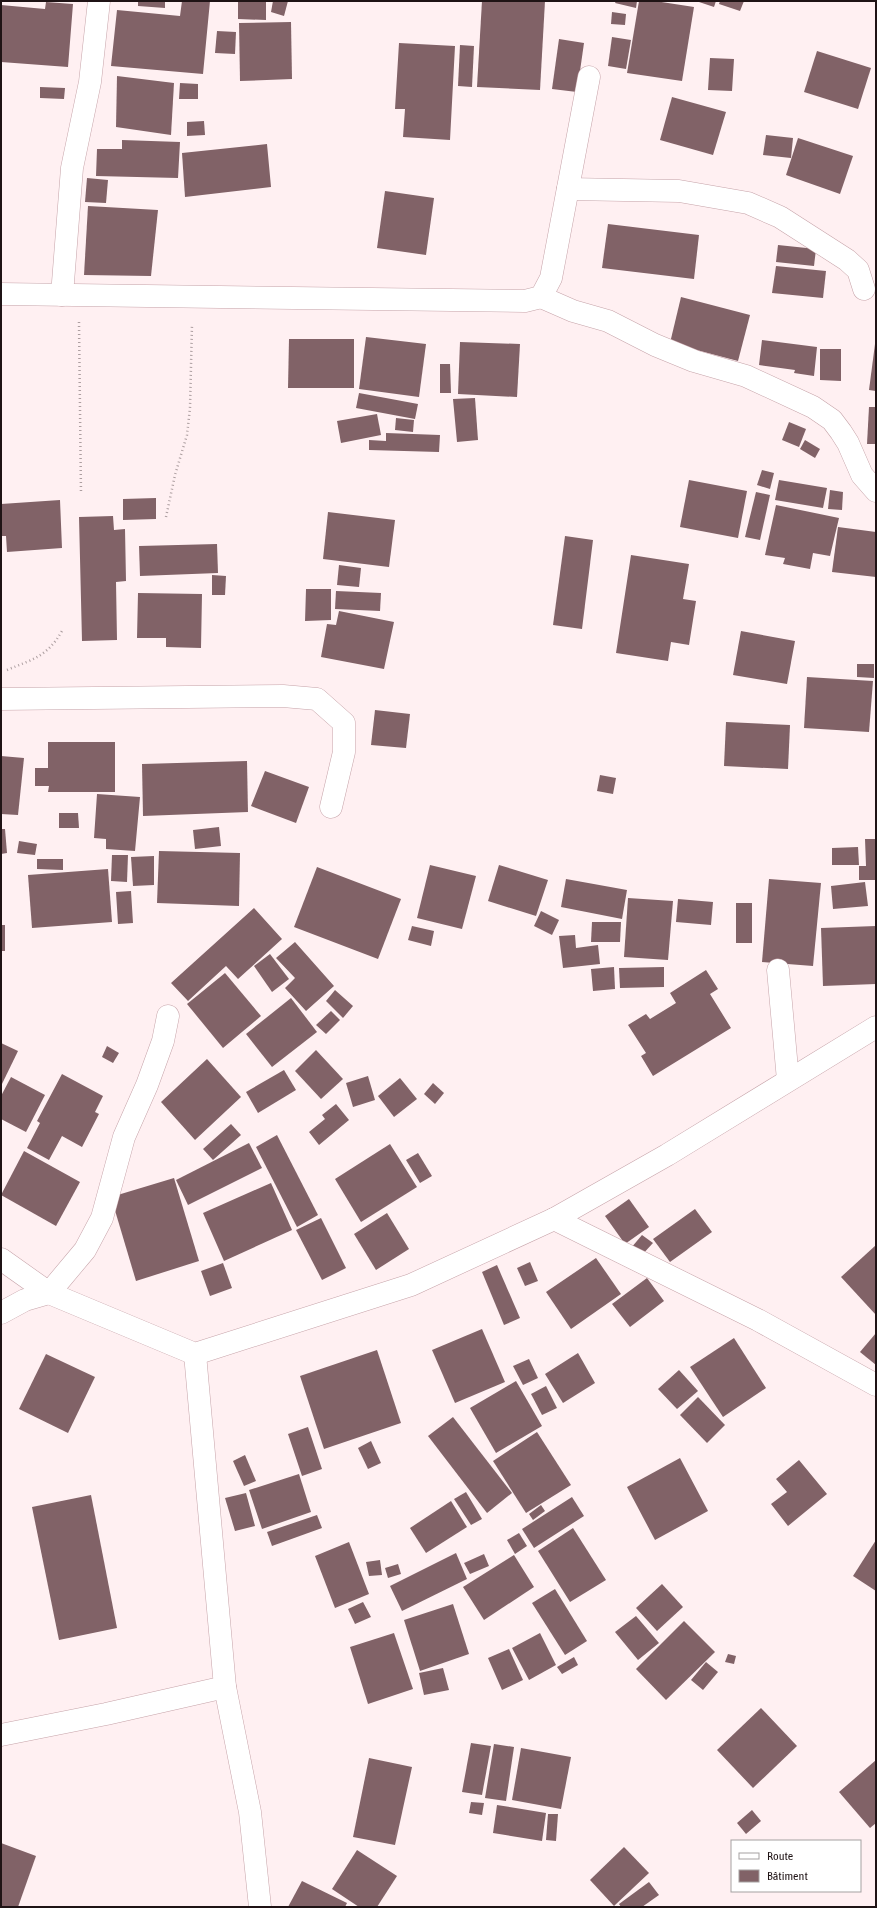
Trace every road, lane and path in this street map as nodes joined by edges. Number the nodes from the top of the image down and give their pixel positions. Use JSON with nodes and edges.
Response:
{"nodes":[{"id":1,"x":99,"y":1,"type":"edge"},
{"id":2,"x":589,"y":77,"type":"dead end"},
{"id":3,"x":568,"y":189,"type":"junction"},
{"id":4,"x":864,"y":289,"type":"dead end"},
{"id":5,"x":1,"y":294,"type":"edge"},
{"id":6,"x":70,"y":295,"type":"junction"},
{"id":7,"x":195,"y":296,"type":"junction"},
{"id":8,"x":541,"y":297,"type":"junction"},
{"id":9,"x":876,"y":492,"type":"edge"},
{"id":10,"x":81,"y":494,"type":"dead end"},
{"id":11,"x":166,"y":517,"type":"dead end"},
{"id":12,"x":62,"y":631,"type":"dead end"},
{"id":13,"x":1,"y":673,"type":"edge"},
{"id":14,"x":1,"y":699,"type":"edge"},
{"id":15,"x":331,"y":807,"type":"dead end"},
{"id":16,"x":778,"y":970,"type":"dead end"},
{"id":17,"x":168,"y":1016,"type":"dead end"},
{"id":18,"x":876,"y":1027,"type":"edge"},
{"id":19,"x":788,"y":1080,"type":"junction"},
{"id":20,"x":554,"y":1219,"type":"junction"},
{"id":21,"x":1,"y":1260,"type":"edge"},
{"id":22,"x":49,"y":1293,"type":"junction"},
{"id":23,"x":1,"y":1313,"type":"edge"},
{"id":24,"x":195,"y":1354,"type":"junction"},
{"id":25,"x":876,"y":1385,"type":"edge"},
{"id":26,"x":225,"y":1687,"type":"junction"},
{"id":27,"x":1,"y":1734,"type":"edge"},
{"id":28,"x":260,"y":1907,"type":"edge"}],
"edges":[{"from":1,"to":6,"type":"street"},
{"from":2,"to":3,"type":"street"},
{"from":3,"to":4,"type":"street"},
{"from":3,"to":8,"type":"street"},
{"from":5,"to":6,"type":"street"},
{"from":6,"to":7,"type":"street"},
{"from":6,"to":10,"type":"path"},
{"from":7,"to":8,"type":"street"},
{"from":7,"to":11,"type":"path"},
{"from":8,"to":9,"type":"street"},
{"from":12,"to":13,"type":"path"},
{"from":14,"to":15,"type":"street"},
{"from":16,"to":19,"type":"street"},
{"from":17,"to":22,"type":"street"},
{"from":18,"to":19,"type":"street"},
{"from":19,"to":20,"type":"street"},
{"from":20,"to":24,"type":"street"},
{"from":20,"to":25,"type":"street"},
{"from":21,"to":22,"type":"street"},
{"from":22,"to":23,"type":"street"},
{"from":22,"to":24,"type":"street"},
{"from":24,"to":26,"type":"street"},
{"from":26,"to":27,"type":"street"},
{"from":26,"to":28,"type":"street"}]}
